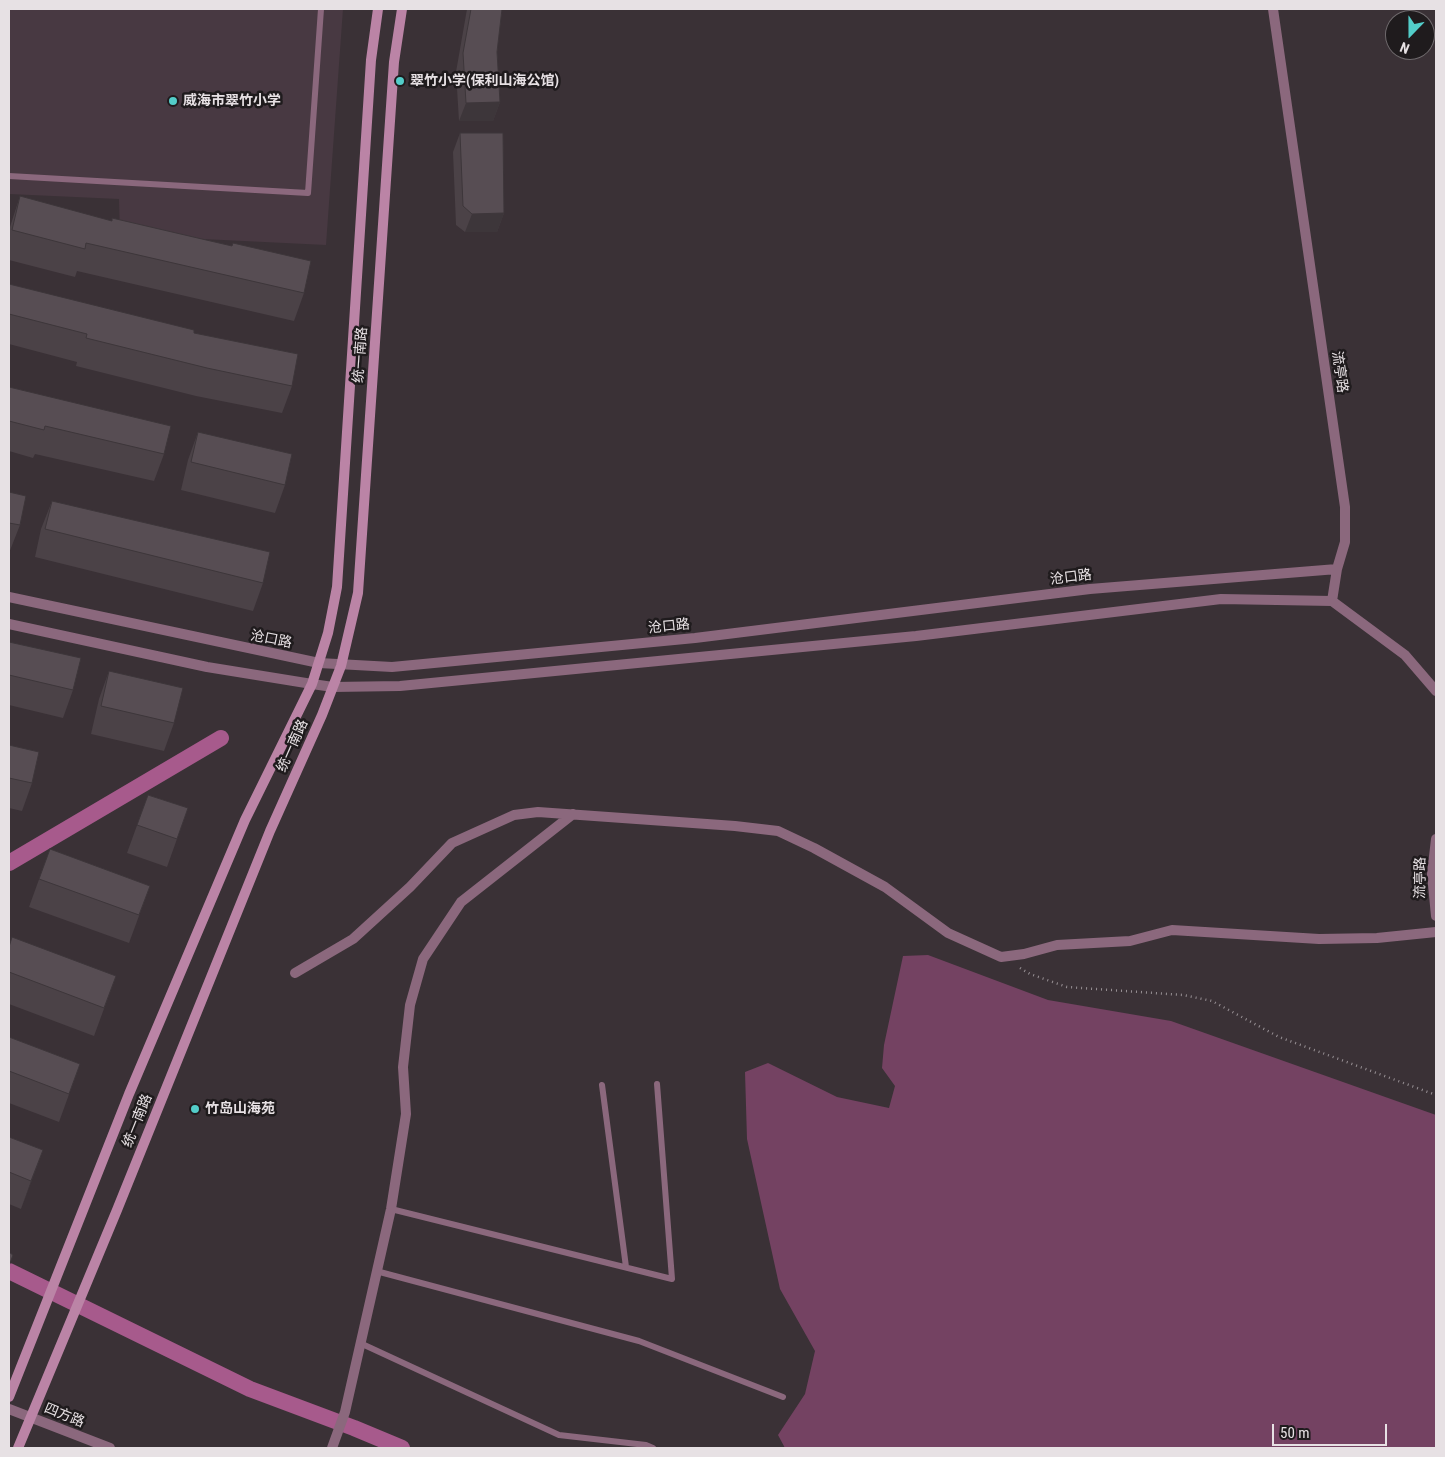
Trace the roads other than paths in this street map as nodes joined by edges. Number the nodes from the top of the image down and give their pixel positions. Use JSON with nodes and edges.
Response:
{"nodes":[{"id":1,"x":321,"y":9,"type":"edge"},
{"id":2,"x":378,"y":9,"type":"edge"},
{"id":3,"x":402,"y":9,"type":"edge"},
{"id":4,"x":1273,"y":9,"type":"edge"},
{"id":5,"x":9,"y":176,"type":"edge"},
{"id":6,"x":1338,"y":569,"type":"junction"},
{"id":7,"x":9,"y":597,"type":"edge"},
{"id":8,"x":1332,"y":601,"type":"junction"},
{"id":9,"x":9,"y":624,"type":"edge"},
{"id":10,"x":319,"y":663,"type":"junction"},
{"id":11,"x":341,"y":666,"type":"junction"},
{"id":12,"x":312,"y":684,"type":"junction"},
{"id":13,"x":333,"y":687,"type":"junction"},
{"id":14,"x":1436,"y":691,"type":"edge"},
{"id":15,"x":573,"y":814,"type":"junction"},
{"id":16,"x":1436,"y":839,"type":"edge"},
{"id":17,"x":1436,"y":916,"type":"edge"},
{"id":18,"x":1436,"y":932,"type":"edge"},
{"id":19,"x":295,"y":973,"type":"dead end"},
{"id":20,"x":657,"y":1084,"type":"dead end"},
{"id":21,"x":602,"y":1085,"type":"dead end"},
{"id":22,"x":391,"y":1209,"type":"junction"},
{"id":23,"x":626,"y":1267,"type":"junction"},
{"id":24,"x":376,"y":1271,"type":"junction"},
{"id":25,"x":360,"y":1343,"type":"junction"},
{"id":26,"x":783,"y":1396,"type":"dead end"},
{"id":27,"x":9,"y":1397,"type":"edge"},
{"id":28,"x":9,"y":1409,"type":"edge"},
{"id":29,"x":32,"y":1417,"type":"junction"},
{"id":30,"x":332,"y":1446,"type":"edge"},
{"id":31,"x":18,"y":1448,"type":"edge"},
{"id":32,"x":110,"y":1448,"type":"edge"},
{"id":33,"x":653,"y":1448,"type":"edge"}],
"edges":[{"from":1,"to":5,"type":"lane"},
{"from":2,"to":10,"type":"main road","name":"统一南路"},
{"from":3,"to":11,"type":"main road","name":"统一南路"},
{"from":4,"to":6,"type":"street","name":"流亭路"},
{"from":6,"to":8,"type":"street","name":"流亭路"},
{"from":6,"to":11,"type":"street","name":"沧口路"},
{"from":7,"to":10,"type":"street","name":"沧口路"},
{"from":8,"to":13,"type":"street"},
{"from":8,"to":14,"type":"street"},
{"from":9,"to":12,"type":"street"},
{"from":10,"to":11,"type":"street","name":"沧口路"},
{"from":10,"to":12,"type":"main road","name":"统一南路"},
{"from":11,"to":13,"type":"main road","name":"统一南路"},
{"from":12,"to":13,"type":"street"},
{"from":12,"to":27,"type":"main road","name":"统一南路"},
{"from":13,"to":29,"type":"main road","name":"统一南路"},
{"from":15,"to":18,"type":"street"},
{"from":15,"to":19,"type":"street"},
{"from":15,"to":22,"type":"street"},
{"from":16,"to":17,"type":"street","name":"流亭路"},
{"from":20,"to":23,"type":"lane"},
{"from":21,"to":23,"type":"lane"},
{"from":22,"to":23,"type":"lane"},
{"from":22,"to":24,"type":"street"},
{"from":24,"to":25,"type":"street"},
{"from":24,"to":26,"type":"lane"},
{"from":25,"to":30,"type":"street"},
{"from":25,"to":33,"type":"lane"},
{"from":28,"to":29,"type":"street","name":"四方路"},
{"from":29,"to":31,"type":"main road","name":"统一南路"},
{"from":29,"to":32,"type":"street","name":"四方路"}]}
